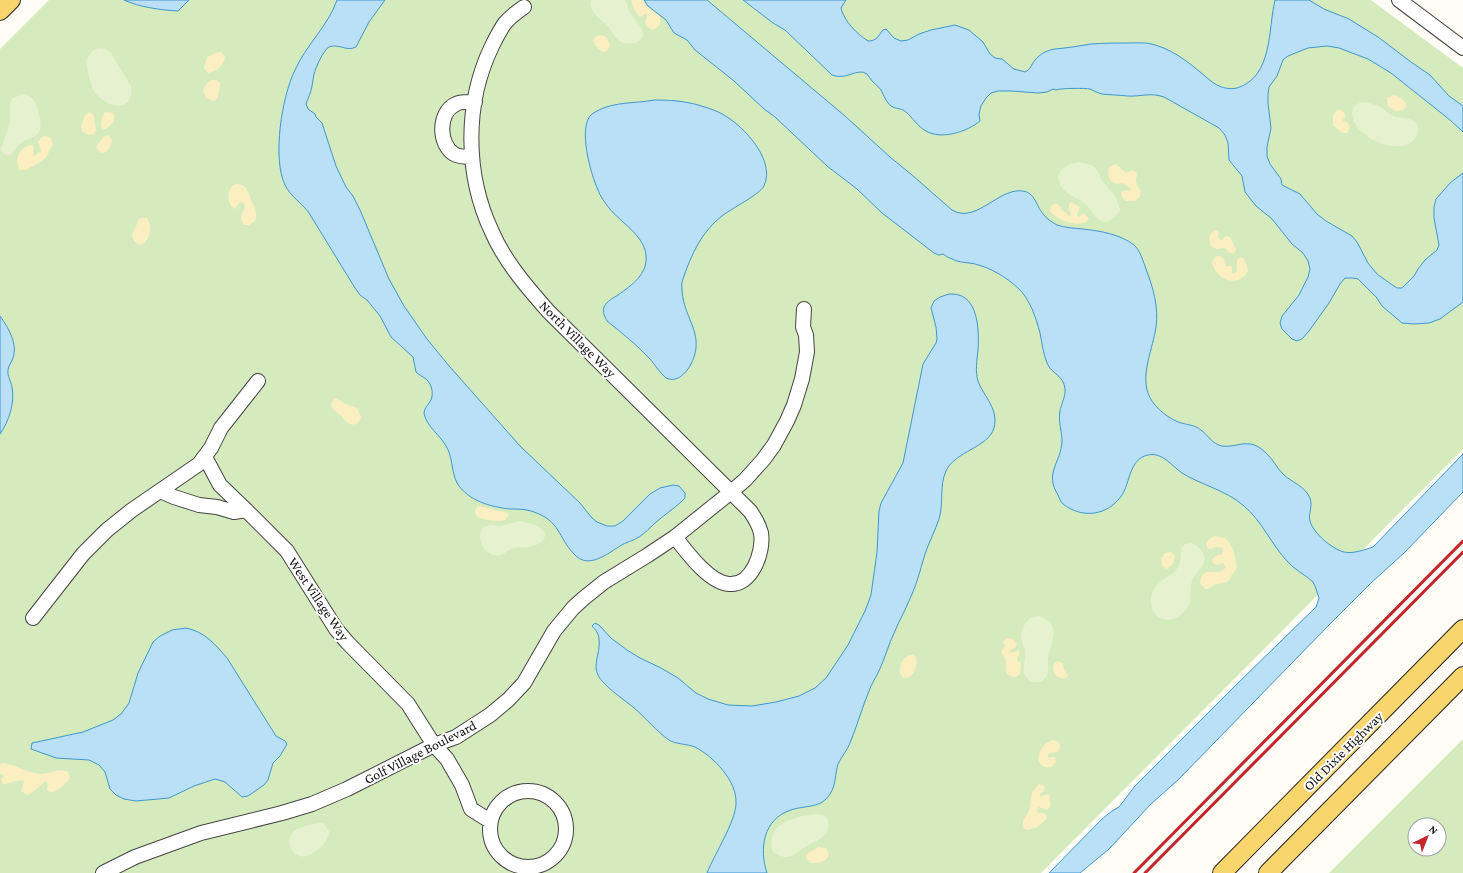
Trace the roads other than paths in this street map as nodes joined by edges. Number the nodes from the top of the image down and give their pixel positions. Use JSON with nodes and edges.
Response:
{"nodes":[{"id":1,"x":11,"y":0,"type":"edge"},
{"id":2,"x":1399,"y":0,"type":"edge"},
{"id":3,"x":524,"y":7,"type":"dead end"},
{"id":4,"x":0,"y":11,"type":"edge"},
{"id":5,"x":1463,"y":48,"type":"edge"},
{"id":6,"x":474,"y":102,"type":"junction"},
{"id":7,"x":472,"y":157,"type":"junction"},
{"id":8,"x":804,"y":309,"type":"dead end"},
{"id":9,"x":258,"y":381,"type":"dead end"},
{"id":10,"x":205,"y":457,"type":"junction"},
{"id":11,"x":160,"y":490,"type":"junction"},
{"id":12,"x":731,"y":492,"type":"junction"},
{"id":13,"x":246,"y":510,"type":"junction"},
{"id":14,"x":675,"y":537,"type":"junction"},
{"id":15,"x":32,"y":618,"type":"dead end"},
{"id":16,"x":1463,"y":629,"type":"edge"},
{"id":17,"x":1463,"y":676,"type":"edge"},
{"id":18,"x":434,"y":745,"type":"junction"},
{"id":19,"x":490,"y":821,"type":"junction"},
{"id":20,"x":104,"y":873,"type":"edge"},
{"id":21,"x":1222,"y":873,"type":"edge"},
{"id":22,"x":1268,"y":873,"type":"edge"}],
"edges":[{"from":1,"to":4,"type":"main road"},
{"from":2,"to":5,"type":"street"},
{"from":3,"to":6,"type":"street","name":"North Village Way"},
{"from":6,"to":7,"type":"street","name":"North Village Way"},
{"from":6,"to":7,"type":"street"},
{"from":7,"to":12,"type":"street","name":"North Village Way"},
{"from":8,"to":12,"type":"street","name":"Golf Village Boulevard"},
{"from":9,"to":10,"type":"street"},
{"from":10,"to":11,"type":"street"},
{"from":10,"to":13,"type":"street","name":"West Village Way"},
{"from":11,"to":13,"type":"street"},
{"from":11,"to":15,"type":"street"},
{"from":12,"to":14,"type":"street","name":"Golf Village Boulevard"},
{"from":12,"to":14,"type":"street"},
{"from":13,"to":18,"type":"street","name":"West Village Way"},
{"from":14,"to":18,"type":"street","name":"Golf Village Boulevard"},
{"from":16,"to":21,"type":"main road","name":"Old Dixie Highway"},
{"from":17,"to":22,"type":"main road"},
{"from":18,"to":19,"type":"street","name":"West Village Way"},
{"from":18,"to":20,"type":"street","name":"Golf Village Boulevard"},
{"from":19,"to":19,"type":"street"}]}
